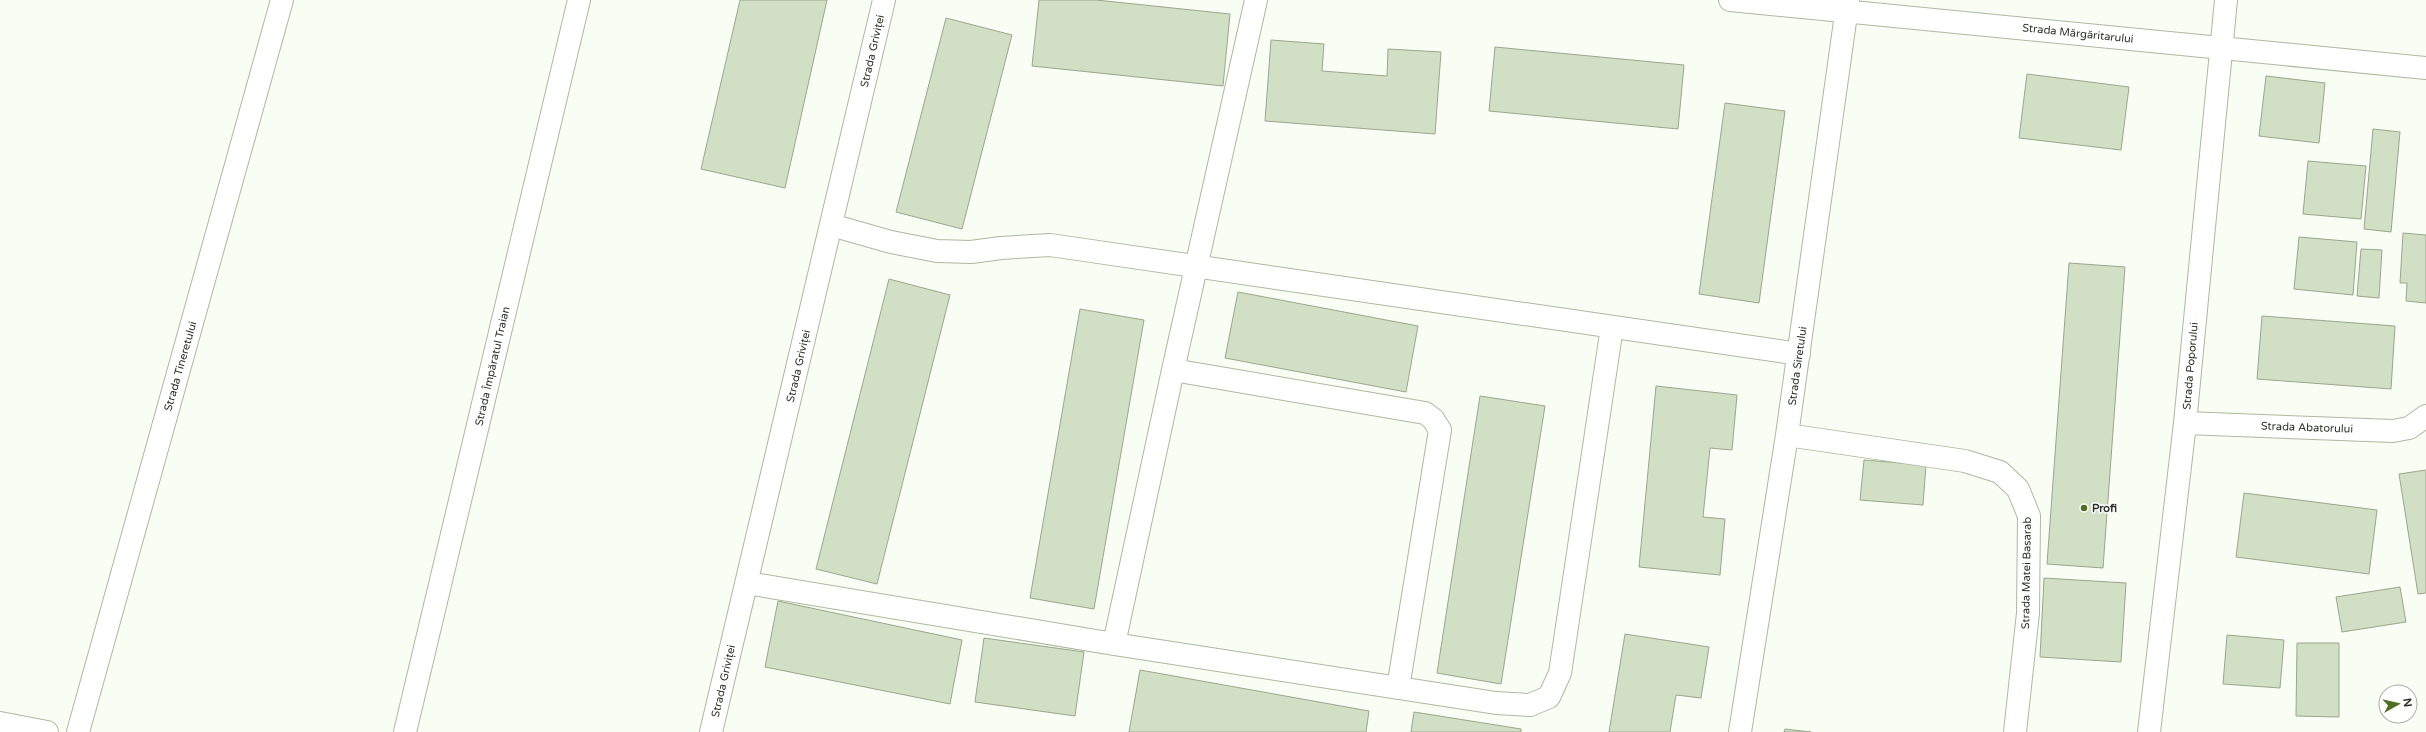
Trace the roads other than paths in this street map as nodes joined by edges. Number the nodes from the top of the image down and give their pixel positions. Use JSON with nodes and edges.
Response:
{"nodes":[{"id":1,"x":282,"y":0,"type":"edge"},
{"id":2,"x":580,"y":0,"type":"edge"},
{"id":3,"x":884,"y":0,"type":"edge"},
{"id":4,"x":1256,"y":0,"type":"edge"},
{"id":5,"x":1730,"y":0,"type":"edge"},
{"id":6,"x":2226,"y":0,"type":"edge"},
{"id":7,"x":1847,"y":5,"type":"edge"},
{"id":8,"x":2221,"y":48,"type":"junction"},
{"id":9,"x":2426,"y":68,"type":"edge"},
{"id":10,"x":831,"y":225,"type":"junction"},
{"id":11,"x":1196,"y":266,"type":"junction"},
{"id":12,"x":1612,"y":327,"type":"junction"},
{"id":13,"x":1799,"y":354,"type":"junction"},
{"id":14,"x":1172,"y":370,"type":"junction"},
{"id":15,"x":2426,"y":416,"type":"edge"},
{"id":16,"x":2185,"y":423,"type":"junction"},
{"id":17,"x":1788,"y":435,"type":"junction"},
{"id":18,"x":746,"y":582,"type":"junction"},
{"id":19,"x":1114,"y":644,"type":"junction"},
{"id":20,"x":1398,"y":688,"type":"junction"},
{"id":21,"x":0,"y":723,"type":"edge"},
{"id":22,"x":715,"y":731,"type":"edge"},
{"id":23,"x":47,"y":732,"type":"edge"},
{"id":24,"x":78,"y":732,"type":"edge"},
{"id":25,"x":405,"y":732,"type":"edge"},
{"id":26,"x":1740,"y":732,"type":"edge"},
{"id":27,"x":2016,"y":732,"type":"edge"},
{"id":28,"x":2149,"y":732,"type":"edge"}],
"edges":[{"from":1,"to":24,"type":"street","name":"Strada Tineretului"},
{"from":2,"to":25,"type":"street","name":"Strada Împăratul Traian"},
{"from":3,"to":10,"type":"street","name":"Strada Griviței"},
{"from":4,"to":11,"type":"street"},
{"from":5,"to":7,"type":"street","name":"Strada Mărgăritarului"},
{"from":6,"to":8,"type":"street","name":"Strada Poporului"},
{"from":7,"to":8,"type":"street","name":"Strada Mărgăritarului"},
{"from":7,"to":13,"type":"street","name":"Strada Siretului"},
{"from":8,"to":9,"type":"street","name":"Strada Mărgăritarului"},
{"from":8,"to":16,"type":"street","name":"Strada Poporului"},
{"from":10,"to":11,"type":"street"},
{"from":10,"to":18,"type":"street","name":"Strada Griviței"},
{"from":11,"to":12,"type":"street"},
{"from":11,"to":14,"type":"street"},
{"from":12,"to":13,"type":"street"},
{"from":12,"to":20,"type":"street"},
{"from":13,"to":17,"type":"street","name":"Strada Siretului"},
{"from":14,"to":19,"type":"street"},
{"from":14,"to":20,"type":"street"},
{"from":15,"to":16,"type":"street","name":"Strada Abatorului"},
{"from":16,"to":28,"type":"street","name":"Strada Poporului"},
{"from":17,"to":26,"type":"street","name":"Strada Siretului"},
{"from":17,"to":27,"type":"street","name":"Strada Matei Basarab"},
{"from":18,"to":19,"type":"street"},
{"from":18,"to":22,"type":"street","name":"Strada Griviței"},
{"from":19,"to":20,"type":"street"},
{"from":21,"to":23,"type":"street"}]}
